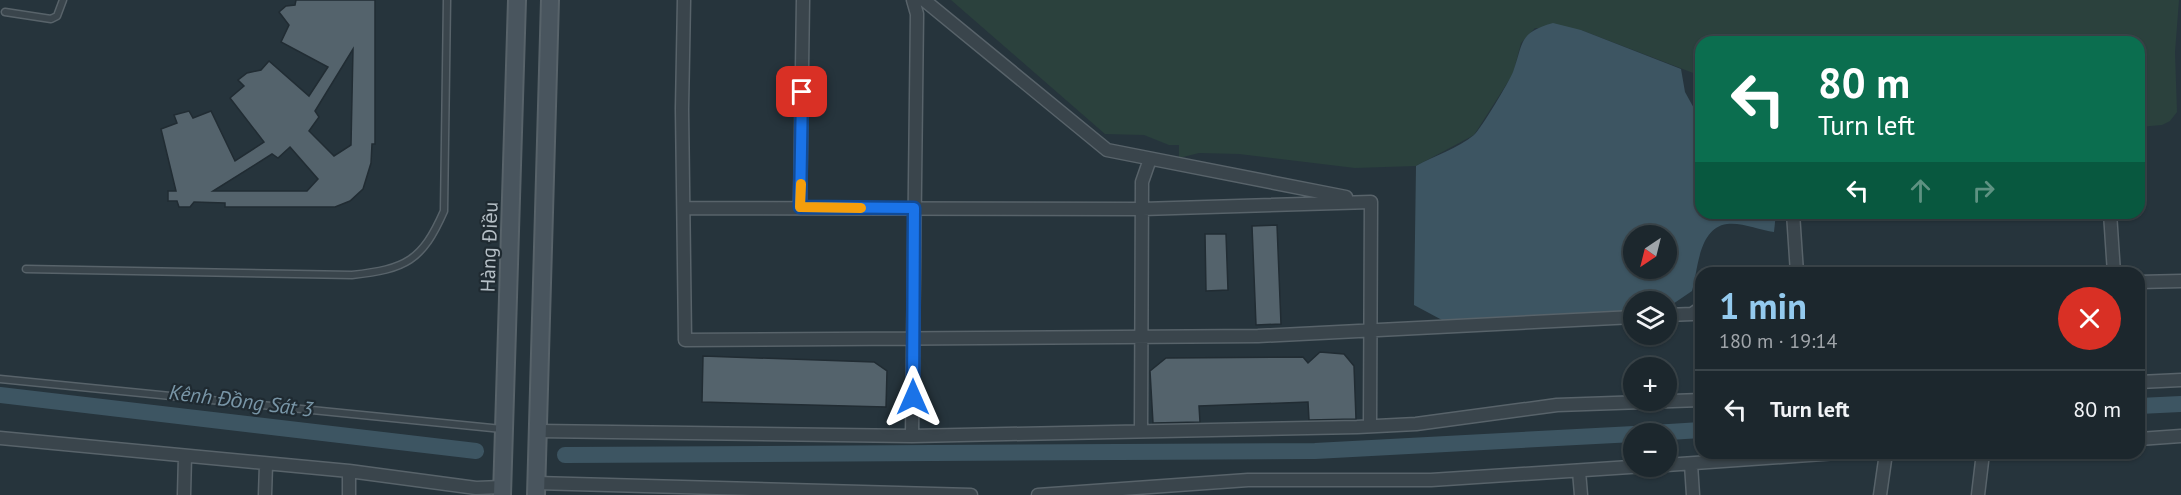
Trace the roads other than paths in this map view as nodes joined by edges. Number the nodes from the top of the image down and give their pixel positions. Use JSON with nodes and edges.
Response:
{"nodes":[{"id":1,"x":63,"y":0,"type":"edge"},
{"id":2,"x":447,"y":0,"type":"edge"},
{"id":3,"x":517,"y":0,"type":"edge"},
{"id":4,"x":550,"y":0,"type":"edge"},
{"id":5,"x":684,"y":0,"type":"edge"},
{"id":6,"x":803,"y":0,"type":"edge"},
{"id":7,"x":913,"y":0,"type":"edge"},
{"id":8,"x":924,"y":0,"type":"edge"},
{"id":9,"x":5,"y":12,"type":"dead end"},
{"id":10,"x":1150,"y":159,"type":"junction"},
{"id":11,"x":1371,"y":202,"type":"junction"},
{"id":12,"x":800,"y":207,"type":"junction"},
{"id":13,"x":685,"y":208,"type":"junction"},
{"id":14,"x":914,"y":208,"type":"junction"},
{"id":15,"x":1142,"y":209,"type":"junction"},
{"id":16,"x":1793,"y":219,"type":"edge"},
{"id":17,"x":2110,"y":219,"type":"edge"},
{"id":18,"x":1797,"y":267,"type":"edge"},
{"id":19,"x":2114,"y":267,"type":"edge"},
{"id":20,"x":26,"y":269,"type":"dead end"},
{"id":21,"x":2181,"y":281,"type":"edge"},
{"id":22,"x":2145,"y":282,"type":"edge"},
{"id":23,"x":1695,"y":312,"type":"edge"},
{"id":24,"x":1677,"y":315,"type":"edge"},
{"id":25,"x":1623,"y":318,"type":"edge"},
{"id":26,"x":1370,"y":330,"type":"junction"},
{"id":27,"x":1142,"y":338,"type":"junction"},
{"id":28,"x":913,"y":339,"type":"junction"},
{"id":29,"x":0,"y":379,"type":"edge"},
{"id":30,"x":2181,"y":380,"type":"edge"},
{"id":31,"x":2145,"y":382,"type":"edge"},
{"id":32,"x":1695,"y":400,"type":"edge"},
{"id":33,"x":1370,"y":425,"type":"junction"},
{"id":34,"x":506,"y":430,"type":"junction"},
{"id":35,"x":1141,"y":430,"type":"junction"},
{"id":36,"x":538,"y":431,"type":"junction"},
{"id":37,"x":912,"y":436,"type":"junction"},
{"id":38,"x":2181,"y":436,"type":"edge"},
{"id":39,"x":0,"y":438,"type":"edge"},
{"id":40,"x":2145,"y":439,"type":"edge"},
{"id":41,"x":185,"y":456,"type":"junction"},
{"id":42,"x":1757,"y":459,"type":"edge"},
{"id":43,"x":1885,"y":459,"type":"edge"},
{"id":44,"x":1982,"y":459,"type":"edge"},
{"id":45,"x":266,"y":464,"type":"junction"},
{"id":46,"x":1691,"y":464,"type":"junction"},
{"id":47,"x":1677,"y":465,"type":"edge"},
{"id":48,"x":1623,"y":468,"type":"edge"},
{"id":49,"x":350,"y":471,"type":"junction"},
{"id":50,"x":1579,"y":471,"type":"junction"},
{"id":51,"x":536,"y":489,"type":"edge"},
{"id":52,"x":502,"y":491,"type":"edge"},
{"id":53,"x":709,"y":492,"type":"edge"},
{"id":54,"x":184,"y":495,"type":"edge"},
{"id":55,"x":265,"y":495,"type":"edge"},
{"id":56,"x":349,"y":495,"type":"edge"},
{"id":57,"x":971,"y":495,"type":"edge"},
{"id":58,"x":1038,"y":495,"type":"edge"},
{"id":59,"x":1581,"y":495,"type":"edge"},
{"id":60,"x":1693,"y":495,"type":"edge"},
{"id":61,"x":1880,"y":495,"type":"edge"},
{"id":62,"x":1977,"y":495,"type":"edge"}],
"edges":[{"from":1,"to":9,"type":"lane"},
{"from":2,"to":20,"type":"lane"},
{"from":3,"to":34,"type":"main road","name":"Hàng Điều"},
{"from":4,"to":36,"type":"main road"},
{"from":5,"to":13,"type":"street"},
{"from":6,"to":12,"type":"street"},
{"from":7,"to":14,"type":"street"},
{"from":8,"to":10,"type":"street"},
{"from":10,"to":11,"type":"street"},
{"from":10,"to":15,"type":"street"},
{"from":11,"to":15,"type":"street"},
{"from":11,"to":26,"type":"street"},
{"from":12,"to":13,"type":"street"},
{"from":12,"to":14,"type":"street"},
{"from":13,"to":28,"type":"street"},
{"from":14,"to":15,"type":"street"},
{"from":14,"to":28,"type":"street"},
{"from":15,"to":27,"type":"street"},
{"from":16,"to":18,"type":"street"},
{"from":17,"to":19,"type":"street"},
{"from":21,"to":22,"type":"street"},
{"from":23,"to":24,"type":"street"},
{"from":25,"to":26,"type":"street"},
{"from":26,"to":27,"type":"street"},
{"from":26,"to":33,"type":"street"},
{"from":27,"to":28,"type":"street"},
{"from":27,"to":35,"type":"street"},
{"from":28,"to":37,"type":"street"},
{"from":29,"to":34,"type":"lane"},
{"from":30,"to":31,"type":"street"},
{"from":32,"to":33,"type":"street"},
{"from":33,"to":35,"type":"street"},
{"from":34,"to":52,"type":"main road","name":"Hàng Điều"},
{"from":35,"to":37,"type":"street"},
{"from":36,"to":37,"type":"street"},
{"from":36,"to":51,"type":"main road"},
{"from":38,"to":40,"type":"street"},
{"from":39,"to":41,"type":"street"},
{"from":41,"to":45,"type":"street"},
{"from":41,"to":54,"type":"street"},
{"from":42,"to":46,"type":"street"},
{"from":43,"to":61,"type":"street"},
{"from":44,"to":62,"type":"street"},
{"from":45,"to":49,"type":"street"},
{"from":45,"to":55,"type":"street"},
{"from":46,"to":47,"type":"street"},
{"from":46,"to":60,"type":"street"},
{"from":48,"to":50,"type":"street"},
{"from":49,"to":52,"type":"street"},
{"from":49,"to":56,"type":"street"},
{"from":50,"to":58,"type":"street"},
{"from":50,"to":59,"type":"street"},
{"from":51,"to":53,"type":"street"},
{"from":53,"to":57,"type":"street"}]}
